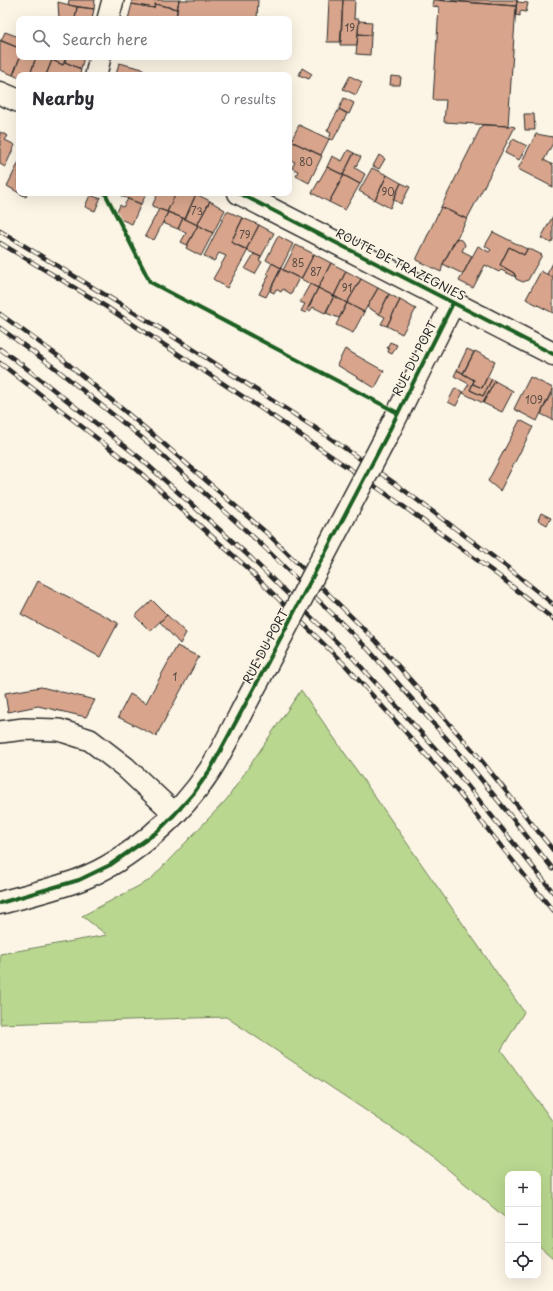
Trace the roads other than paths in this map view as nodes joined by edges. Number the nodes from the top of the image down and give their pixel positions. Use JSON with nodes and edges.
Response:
{"nodes":[{"id":1,"x":113,"y":0,"type":"edge"},
{"id":2,"x":109,"y":16,"type":"edge"},
{"id":3,"x":99,"y":60,"type":"edge"},
{"id":4,"x":97,"y":72,"type":"edge"},
{"id":5,"x":0,"y":93,"type":"edge"},
{"id":6,"x":16,"y":100,"type":"edge"},
{"id":7,"x":245,"y":196,"type":"edge"},
{"id":8,"x":453,"y":303,"type":"junction"},
{"id":9,"x":553,"y":354,"type":"edge"},
{"id":10,"x":0,"y":732,"type":"edge"},
{"id":11,"x":175,"y":814,"type":"junction"},
{"id":12,"x":0,"y":903,"type":"edge"}],
"edges":[{"from":1,"to":2,"type":"street"},
{"from":3,"to":4,"type":"street"},
{"from":5,"to":6,"type":"main road"},
{"from":7,"to":8,"type":"main road","name":"ROUTE DE TRAZEGNIES"},
{"from":8,"to":9,"type":"main road","name":"ROUTE DE TRAZEGNIES"},
{"from":8,"to":11,"type":"main road","name":"RUE DU PORT","bridge":true},
{"from":10,"to":11,"type":"street"},
{"from":11,"to":12,"type":"main road","name":"RUE DU PORT"}]}
